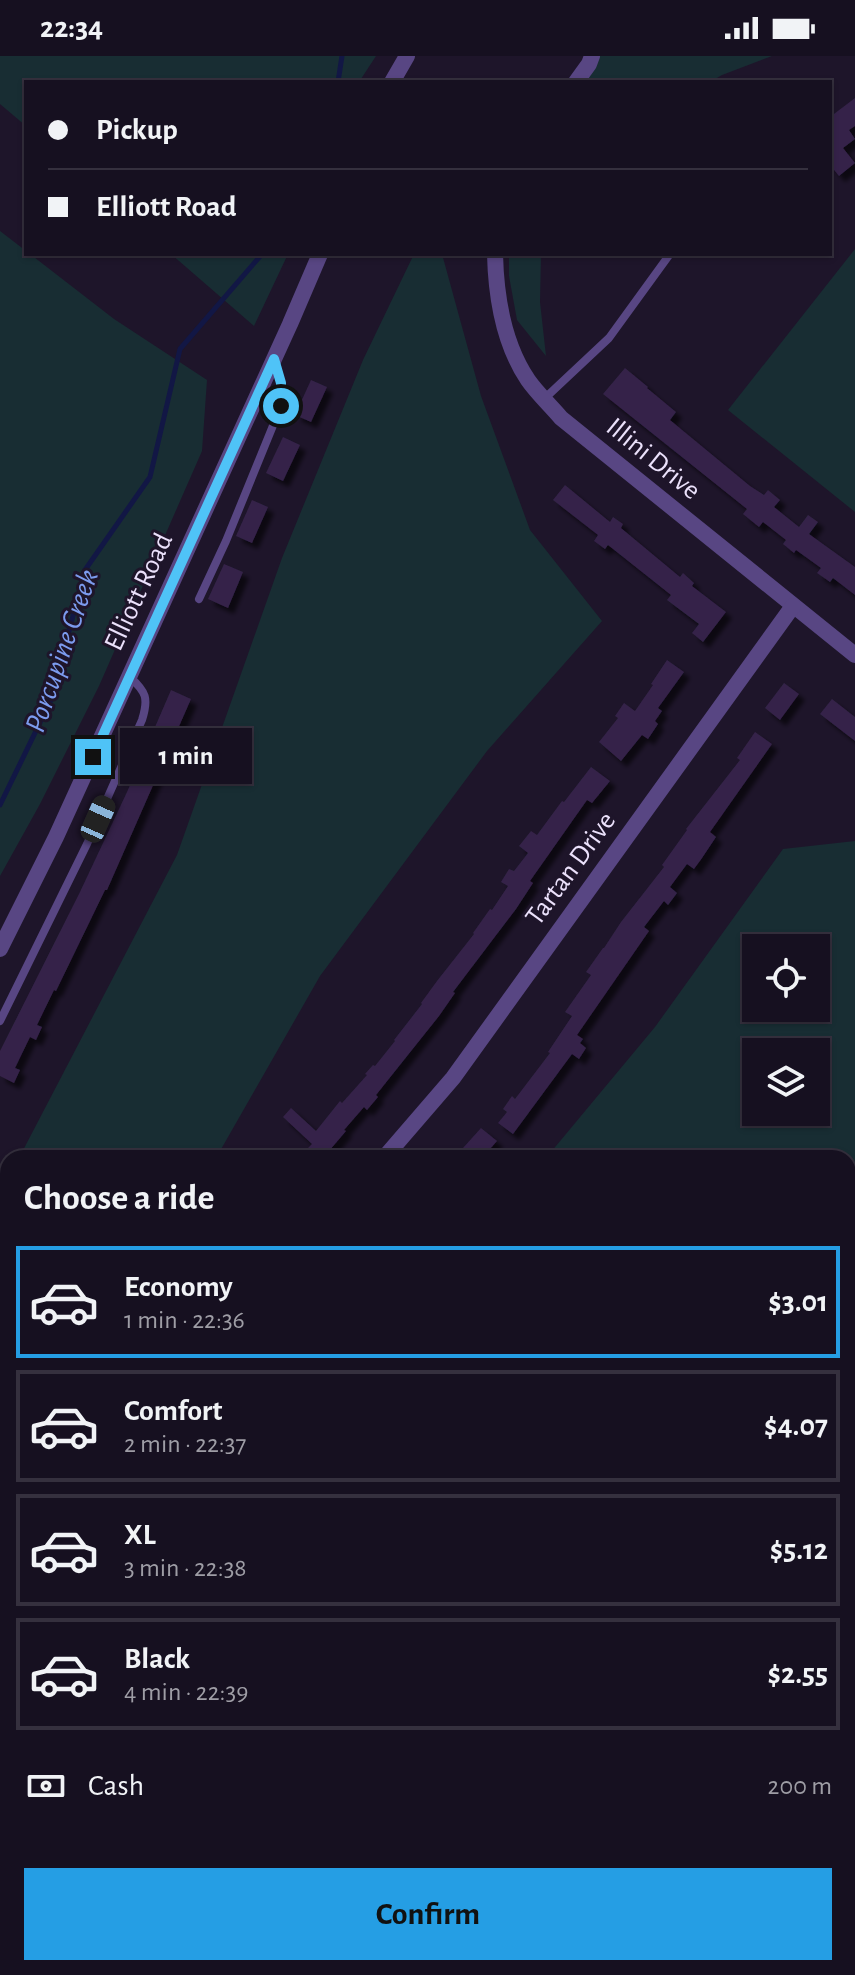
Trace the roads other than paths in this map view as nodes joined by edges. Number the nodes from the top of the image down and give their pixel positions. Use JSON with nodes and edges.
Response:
{"nodes":[{"id":1,"x":407,"y":56,"type":"edge"},
{"id":2,"x":592,"y":56,"type":"edge"},
{"id":3,"x":393,"y":80,"type":"edge"},
{"id":4,"x":577,"y":80,"type":"edge"},
{"id":5,"x":319,"y":256,"type":"edge"},
{"id":6,"x":495,"y":256,"type":"edge"},
{"id":7,"x":669,"y":256,"type":"edge"},
{"id":8,"x":274,"y":359,"type":"junction"},
{"id":9,"x":544,"y":399,"type":"junction"},
{"id":10,"x":199,"y":599,"type":"dead end"},
{"id":11,"x":793,"y":606,"type":"junction"},
{"id":12,"x":855,"y":655,"type":"edge"},
{"id":13,"x":129,"y":677,"type":"junction"},
{"id":14,"x":0,"y":949,"type":"edge"},
{"id":15,"x":0,"y":1021,"type":"edge"},
{"id":16,"x":391,"y":1150,"type":"edge"}],
"edges":[{"from":1,"to":3,"type":"street"},
{"from":2,"to":4,"type":"street"},
{"from":5,"to":8,"type":"street","name":"Elliott Road"},
{"from":6,"to":9,"type":"street","name":"Illini Drive"},
{"from":7,"to":9,"type":"lane"},
{"from":8,"to":10,"type":"lane"},
{"from":8,"to":13,"type":"street","name":"Elliott Road"},
{"from":9,"to":11,"type":"street","name":"Illini Drive"},
{"from":11,"to":12,"type":"street","name":"Illini Drive"},
{"from":11,"to":16,"type":"street","name":"Tartan Drive"},
{"from":13,"to":14,"type":"street","name":"Elliott Road"},
{"from":13,"to":15,"type":"lane"}]}
